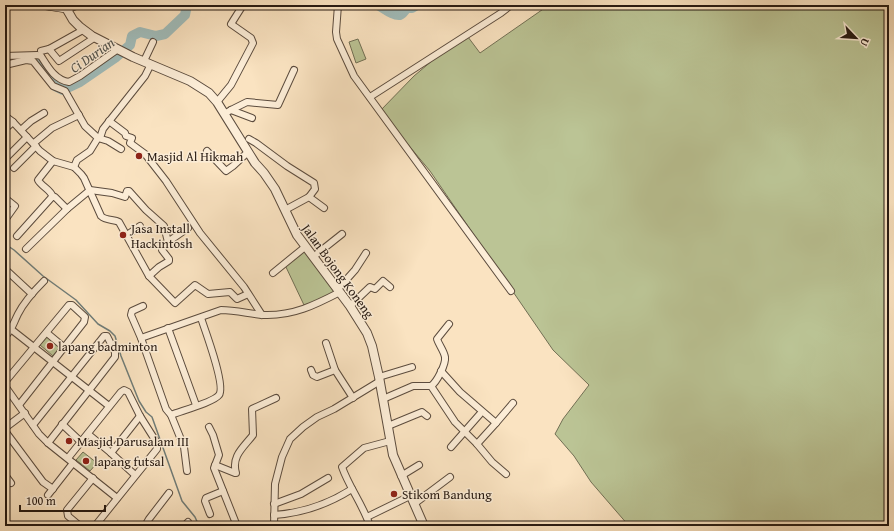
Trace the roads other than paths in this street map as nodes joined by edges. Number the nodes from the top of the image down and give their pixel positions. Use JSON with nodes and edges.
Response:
{"nodes":[{"id":1,"x":8,"y":5,"type":"edge"},
{"id":2,"x":46,"y":5,"type":"edge"},
{"id":3,"x":76,"y":5,"type":"edge"},
{"id":4,"x":243,"y":5,"type":"edge"},
{"id":5,"x":338,"y":5,"type":"edge"},
{"id":6,"x":511,"y":5,"type":"edge"},
{"id":7,"x":62,"y":7,"type":"edge"},
{"id":8,"x":5,"y":11,"type":"edge"},
{"id":9,"x":83,"y":30,"type":"junction"},
{"id":10,"x":94,"y":38,"type":"junction"},
{"id":11,"x":153,"y":42,"type":"dead end"},
{"id":12,"x":49,"y":49,"type":"junction"},
{"id":13,"x":120,"y":50,"type":"junction"},
{"id":14,"x":41,"y":51,"type":"dead end"},
{"id":15,"x":5,"y":56,"type":"edge"},
{"id":16,"x":148,"y":62,"type":"junction"},
{"id":17,"x":5,"y":65,"type":"edge"},
{"id":18,"x":294,"y":70,"type":"dead end"},
{"id":19,"x":370,"y":97,"type":"junction"},
{"id":20,"x":217,"y":102,"type":"junction"},
{"id":21,"x":227,"y":112,"type":"junction"},
{"id":22,"x":44,"y":113,"type":"dead end"},
{"id":23,"x":78,"y":115,"type":"junction"},
{"id":24,"x":5,"y":116,"type":"edge"},
{"id":25,"x":252,"y":118,"type":"dead end"},
{"id":26,"x":109,"y":121,"type":"junction"},
{"id":27,"x":12,"y":122,"type":"junction"},
{"id":28,"x":5,"y":129,"type":"edge"},
{"id":29,"x":21,"y":130,"type":"junction"},
{"id":30,"x":28,"y":137,"type":"junction"},
{"id":31,"x":99,"y":138,"type":"junction"},
{"id":32,"x":250,"y":140,"type":"dead end"},
{"id":33,"x":35,"y":145,"type":"junction"},
{"id":34,"x":121,"y":149,"type":"dead end"},
{"id":35,"x":207,"y":152,"type":"dead end"},
{"id":36,"x":248,"y":152,"type":"junction"},
{"id":37,"x":5,"y":159,"type":"edge"},
{"id":38,"x":53,"y":161,"type":"junction"},
{"id":39,"x":74,"y":167,"type":"junction"},
{"id":40,"x":14,"y":168,"type":"dead end"},
{"id":41,"x":90,"y":190,"type":"junction"},
{"id":42,"x":53,"y":197,"type":"junction"},
{"id":43,"x":308,"y":197,"type":"junction"},
{"id":44,"x":5,"y":198,"type":"edge"},
{"id":45,"x":324,"y":208,"type":"dead end"},
{"id":46,"x":67,"y":209,"type":"junction"},
{"id":47,"x":285,"y":210,"type":"junction"},
{"id":48,"x":5,"y":220,"type":"edge"},
{"id":49,"x":140,"y":226,"type":"dead end"},
{"id":50,"x":188,"y":228,"type":"dead end"},
{"id":51,"x":342,"y":234,"type":"dead end"},
{"id":52,"x":127,"y":235,"type":"junction"},
{"id":53,"x":17,"y":236,"type":"dead end"},
{"id":54,"x":168,"y":242,"type":"junction"},
{"id":55,"x":305,"y":247,"type":"junction"},
{"id":56,"x":26,"y":249,"type":"dead end"},
{"id":57,"x":366,"y":253,"type":"dead end"},
{"id":58,"x":313,"y":257,"type":"junction"},
{"id":59,"x":5,"y":269,"type":"edge"},
{"id":60,"x":273,"y":273,"type":"dead end"},
{"id":61,"x":149,"y":276,"type":"junction"},
{"id":62,"x":44,"y":281,"type":"dead end"},
{"id":63,"x":390,"y":287,"type":"dead end"},
{"id":64,"x":339,"y":291,"type":"junction"},
{"id":65,"x":512,"y":291,"type":"dead end"},
{"id":66,"x":32,"y":294,"type":"junction"},
{"id":67,"x":248,"y":294,"type":"junction"},
{"id":68,"x":143,"y":306,"type":"dead end"},
{"id":69,"x":350,"y":306,"type":"junction"},
{"id":70,"x":262,"y":315,"type":"junction"},
{"id":71,"x":201,"y":318,"type":"junction"},
{"id":72,"x":449,"y":324,"type":"dead end"},
{"id":73,"x":168,"y":328,"type":"junction"},
{"id":74,"x":12,"y":330,"type":"junction"},
{"id":75,"x":46,"y":333,"type":"junction"},
{"id":76,"x":5,"y":337,"type":"edge"},
{"id":77,"x":141,"y":338,"type":"junction"},
{"id":78,"x":326,"y":343,"type":"dead end"},
{"id":79,"x":35,"y":348,"type":"junction"},
{"id":80,"x":64,"y":348,"type":"junction"},
{"id":81,"x":54,"y":362,"type":"junction"},
{"id":82,"x":412,"y":367,"type":"dead end"},
{"id":83,"x":311,"y":370,"type":"dead end"},
{"id":84,"x":335,"y":370,"type":"junction"},
{"id":85,"x":441,"y":371,"type":"junction"},
{"id":86,"x":72,"y":376,"type":"junction"},
{"id":87,"x":380,"y":379,"type":"junction"},
{"id":88,"x":5,"y":382,"type":"edge"},
{"id":89,"x":431,"y":386,"type":"junction"},
{"id":90,"x":89,"y":390,"type":"junction"},
{"id":91,"x":276,"y":398,"type":"dead end"},
{"id":92,"x":353,"y":398,"type":"junction"},
{"id":93,"x":383,"y":399,"type":"junction"},
{"id":94,"x":513,"y":403,"type":"dead end"},
{"id":95,"x":19,"y":405,"type":"junction"},
{"id":96,"x":196,"y":405,"type":"junction"},
{"id":97,"x":109,"y":406,"type":"junction"},
{"id":98,"x":25,"y":413,"type":"junction"},
{"id":99,"x":480,"y":414,"type":"dead end"},
{"id":100,"x":171,"y":415,"type":"junction"},
{"id":101,"x":140,"y":416,"type":"junction"},
{"id":102,"x":427,"y":416,"type":"dead end"},
{"id":103,"x":496,"y":423,"type":"junction"},
{"id":104,"x":62,"y":424,"type":"junction"},
{"id":105,"x":33,"y":425,"type":"junction"},
{"id":106,"x":388,"y":426,"type":"junction"},
{"id":107,"x":209,"y":427,"type":"dead end"},
{"id":108,"x":5,"y":428,"type":"edge"},
{"id":109,"x":5,"y":431,"type":"edge"},
{"id":110,"x":465,"y":432,"type":"junction"},
{"id":111,"x":88,"y":434,"type":"junction"},
{"id":112,"x":81,"y":442,"type":"junction"},
{"id":113,"x":390,"y":442,"type":"junction"},
{"id":114,"x":48,"y":443,"type":"junction"},
{"id":115,"x":477,"y":444,"type":"junction"},
{"id":116,"x":451,"y":447,"type":"dead end"},
{"id":117,"x":112,"y":453,"type":"junction"},
{"id":118,"x":68,"y":458,"type":"junction"},
{"id":119,"x":73,"y":463,"type":"junction"},
{"id":120,"x":215,"y":466,"type":"junction"},
{"id":121,"x":419,"y":466,"type":"dead end"},
{"id":122,"x":187,"y":471,"type":"dead end"},
{"id":123,"x":506,"y":474,"type":"dead end"},
{"id":124,"x":5,"y":475,"type":"edge"},
{"id":125,"x":135,"y":475,"type":"junction"},
{"id":126,"x":401,"y":476,"type":"junction"},
{"id":127,"x":93,"y":478,"type":"junction"},
{"id":128,"x":328,"y":478,"type":"dead end"},
{"id":129,"x":450,"y":478,"type":"dead end"},
{"id":130,"x":11,"y":483,"type":"dead end"},
{"id":131,"x":53,"y":489,"type":"junction"},
{"id":132,"x":352,"y":489,"type":"junction"},
{"id":133,"x":223,"y":491,"type":"junction"},
{"id":134,"x":169,"y":493,"type":"dead end"},
{"id":135,"x":48,"y":495,"type":"dead end"},
{"id":136,"x":117,"y":498,"type":"junction"},
{"id":137,"x":412,"y":500,"type":"junction"},
{"id":138,"x":274,"y":504,"type":"junction"},
{"id":139,"x":210,"y":514,"type":"dead end"},
{"id":140,"x":274,"y":515,"type":"junction"},
{"id":141,"x":367,"y":517,"type":"junction"},
{"id":142,"x":80,"y":526,"type":"edge"},
{"id":143,"x":94,"y":526,"type":"edge"},
{"id":144,"x":145,"y":526,"type":"edge"},
{"id":145,"x":237,"y":526,"type":"edge"},
{"id":146,"x":274,"y":526,"type":"edge"},
{"id":147,"x":370,"y":526,"type":"edge"},
{"id":148,"x":424,"y":526,"type":"edge"}],
"edges":[{"from":1,"to":8,"type":"street"},
{"from":2,"to":7,"type":"main road"},
{"from":3,"to":7,"type":"main road"},
{"from":4,"to":20,"type":"street"},
{"from":5,"to":19,"type":"street"},
{"from":6,"to":19,"type":"street"},
{"from":7,"to":9,"type":"street","name":"Jalan Bojong Koneng"},
{"from":9,"to":10,"type":"street","name":"Jalan Bojong Koneng"},
{"from":9,"to":12,"type":"street"},
{"from":10,"to":12,"type":"street"},
{"from":10,"to":13,"type":"street","name":"Jalan Bojong Koneng"},
{"from":11,"to":16,"type":"street"},
{"from":12,"to":14,"type":"street"},
{"from":13,"to":15,"type":"street"},
{"from":13,"to":16,"type":"street","name":"Jalan Bojong Koneng"},
{"from":16,"to":20,"type":"street","name":"Jalan Bojong Koneng"},
{"from":16,"to":26,"type":"street"},
{"from":17,"to":23,"type":"street"},
{"from":18,"to":21,"type":"street"},
{"from":19,"to":65,"type":"street"},
{"from":20,"to":21,"type":"street","name":"Jalan Bojong Koneng"},
{"from":21,"to":25,"type":"street"},
{"from":21,"to":36,"type":"street","name":"Jalan Bojong Koneng"},
{"from":22,"to":29,"type":"street"},
{"from":23,"to":31,"type":"street"},
{"from":23,"to":33,"type":"street"},
{"from":24,"to":27,"type":"street"},
{"from":26,"to":31,"type":"street"},
{"from":26,"to":67,"type":"street"},
{"from":27,"to":28,"type":"street"},
{"from":27,"to":29,"type":"street"},
{"from":29,"to":30,"type":"street"},
{"from":30,"to":33,"type":"street"},
{"from":30,"to":37,"type":"street"},
{"from":31,"to":34,"type":"street"},
{"from":31,"to":39,"type":"street"},
{"from":32,"to":43,"type":"street"},
{"from":33,"to":38,"type":"street"},
{"from":33,"to":40,"type":"street"},
{"from":35,"to":36,"type":"street"},
{"from":36,"to":47,"type":"street","name":"Jalan Bojong Koneng"},
{"from":38,"to":39,"type":"street"},
{"from":38,"to":42,"type":"street"},
{"from":39,"to":41,"type":"street"},
{"from":41,"to":46,"type":"street"},
{"from":41,"to":52,"type":"street"},
{"from":41,"to":54,"type":"street"},
{"from":42,"to":46,"type":"street"},
{"from":42,"to":53,"type":"street"},
{"from":43,"to":45,"type":"street"},
{"from":43,"to":47,"type":"street"},
{"from":44,"to":48,"type":"street"},
{"from":46,"to":56,"type":"street"},
{"from":47,"to":55,"type":"street","name":"Jalan Bojong Koneng"},
{"from":49,"to":52,"type":"street"},
{"from":50,"to":54,"type":"street"},
{"from":51,"to":58,"type":"street"},
{"from":52,"to":61,"type":"street"},
{"from":54,"to":61,"type":"street"},
{"from":55,"to":58,"type":"street","name":"Jalan Bojong Koneng"},
{"from":55,"to":60,"type":"street"},
{"from":57,"to":64,"type":"street"},
{"from":58,"to":64,"type":"street","name":"Jalan Bojong Koneng"},
{"from":59,"to":66,"type":"street"},
{"from":61,"to":67,"type":"street"},
{"from":62,"to":66,"type":"street"},
{"from":63,"to":69,"type":"street"},
{"from":64,"to":69,"type":"street","name":"Jalan Bojong Koneng"},
{"from":64,"to":70,"type":"street"},
{"from":66,"to":74,"type":"street"},
{"from":67,"to":70,"type":"street"},
{"from":68,"to":77,"type":"street"},
{"from":69,"to":87,"type":"street","name":"Jalan Bojong Koneng"},
{"from":70,"to":71,"type":"street"},
{"from":71,"to":73,"type":"street"},
{"from":71,"to":96,"type":"street"},
{"from":72,"to":85,"type":"street"},
{"from":73,"to":77,"type":"street"},
{"from":73,"to":96,"type":"street"},
{"from":74,"to":76,"type":"street"},
{"from":74,"to":79,"type":"street"},
{"from":75,"to":79,"type":"street"},
{"from":75,"to":80,"type":"street"},
{"from":75,"to":80,"type":"street"},
{"from":77,"to":100,"type":"street"},
{"from":78,"to":84,"type":"street"},
{"from":79,"to":81,"type":"street"},
{"from":79,"to":88,"type":"street"},
{"from":80,"to":81,"type":"street"},
{"from":81,"to":86,"type":"street"},
{"from":81,"to":95,"type":"street"},
{"from":82,"to":87,"type":"street"},
{"from":83,"to":84,"type":"street"},
{"from":84,"to":92,"type":"street"},
{"from":85,"to":89,"type":"street"},
{"from":85,"to":103,"type":"street"},
{"from":86,"to":90,"type":"street"},
{"from":86,"to":90,"type":"street"},
{"from":86,"to":105,"type":"street"},
{"from":87,"to":92,"type":"street"},
{"from":87,"to":93,"type":"street","name":"Jalan Bojong Koneng"},
{"from":88,"to":95,"type":"street"},
{"from":89,"to":93,"type":"street"},
{"from":89,"to":110,"type":"street"},
{"from":90,"to":97,"type":"street"},
{"from":90,"to":104,"type":"street"},
{"from":91,"to":120,"type":"street"},
{"from":92,"to":138,"type":"street"},
{"from":93,"to":106,"type":"street","name":"Jalan Bojong Koneng"},
{"from":94,"to":103,"type":"street"},
{"from":95,"to":98,"type":"street"},
{"from":96,"to":100,"type":"street"},
{"from":97,"to":101,"type":"street"},
{"from":97,"to":111,"type":"street"},
{"from":98,"to":105,"type":"street"},
{"from":98,"to":108,"type":"street"},
{"from":99,"to":110,"type":"street"},
{"from":100,"to":122,"type":"street"},
{"from":101,"to":117,"type":"street"},
{"from":101,"to":125,"type":"street"},
{"from":102,"to":106,"type":"street"},
{"from":103,"to":115,"type":"street"},
{"from":104,"to":112,"type":"street"},
{"from":104,"to":114,"type":"street"},
{"from":105,"to":114,"type":"street"},
{"from":106,"to":113,"type":"street","name":"Jalan Bojong Koneng"},
{"from":107,"to":120,"type":"street"},
{"from":109,"to":131,"type":"street"},
{"from":110,"to":115,"type":"street"},
{"from":110,"to":116,"type":"street"},
{"from":111,"to":112,"type":"street"},
{"from":111,"to":117,"type":"street"},
{"from":112,"to":118,"type":"street"},
{"from":113,"to":126,"type":"street","name":"Jalan Bojong Koneng"},
{"from":113,"to":132,"type":"street"},
{"from":114,"to":118,"type":"street"},
{"from":115,"to":123,"type":"street"},
{"from":117,"to":125,"type":"street"},
{"from":118,"to":119,"type":"street"},
{"from":119,"to":127,"type":"street"},
{"from":119,"to":131,"type":"street"},
{"from":120,"to":133,"type":"street"},
{"from":121,"to":126,"type":"street"},
{"from":124,"to":130,"type":"street"},
{"from":125,"to":136,"type":"street"},
{"from":126,"to":137,"type":"street","name":"Jalan Bojong Koneng"},
{"from":127,"to":136,"type":"street"},
{"from":127,"to":142,"type":"street"},
{"from":128,"to":138,"type":"street"},
{"from":129,"to":137,"type":"street"},
{"from":131,"to":135,"type":"street"},
{"from":132,"to":140,"type":"street"},
{"from":132,"to":141,"type":"street"},
{"from":133,"to":139,"type":"street"},
{"from":133,"to":145,"type":"street"},
{"from":134,"to":144,"type":"street"},
{"from":136,"to":143,"type":"street"},
{"from":137,"to":141,"type":"street"},
{"from":137,"to":148,"type":"street","name":"Jalan Bojong Koneng"},
{"from":138,"to":140,"type":"street"},
{"from":140,"to":146,"type":"street"},
{"from":141,"to":147,"type":"street"}]}
